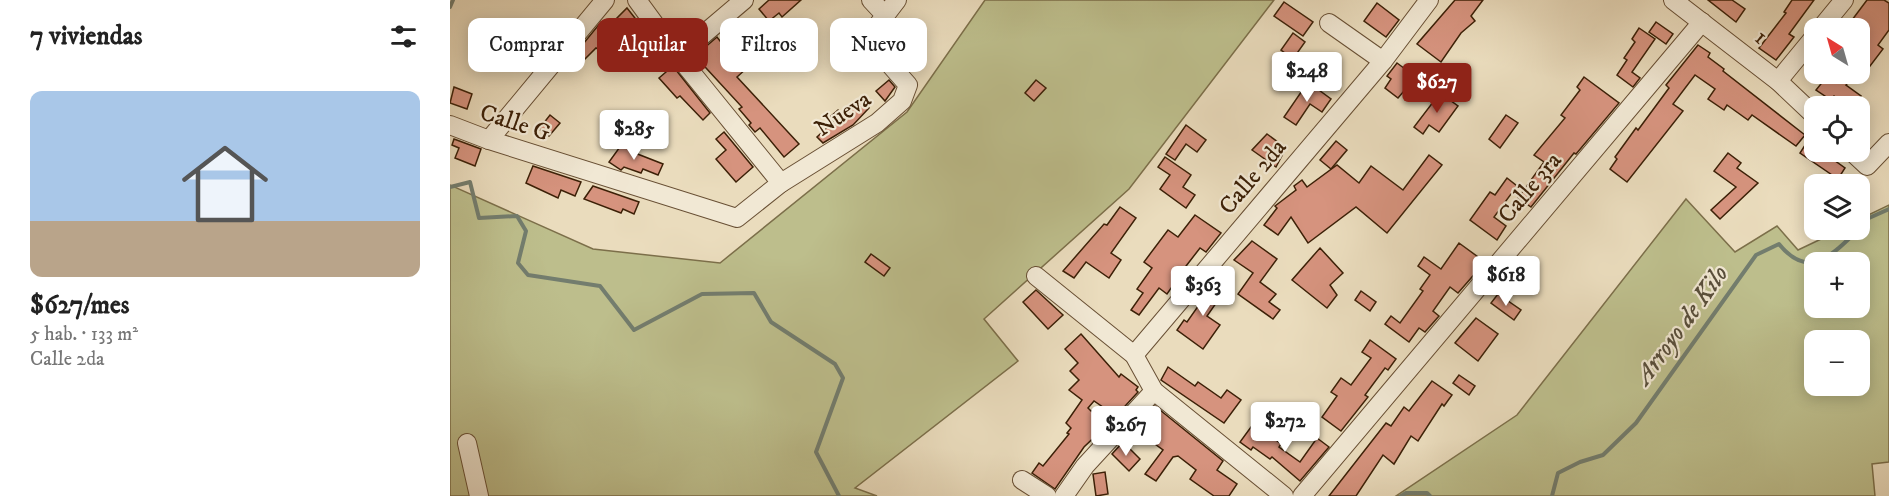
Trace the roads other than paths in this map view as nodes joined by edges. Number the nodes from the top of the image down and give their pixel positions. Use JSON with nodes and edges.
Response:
{"nodes":[{"id":1,"x":605,"y":0,"type":"edge"},
{"id":2,"x":637,"y":0,"type":"edge"},
{"id":3,"x":744,"y":0,"type":"edge"},
{"id":4,"x":871,"y":0,"type":"edge"},
{"id":5,"x":897,"y":0,"type":"edge"},
{"id":6,"x":1429,"y":0,"type":"edge"},
{"id":7,"x":1673,"y":0,"type":"edge"},
{"id":8,"x":1844,"y":0,"type":"edge"},
{"id":9,"x":885,"y":15,"type":"junction"},
{"id":10,"x":650,"y":18,"type":"edge"},
{"id":11,"x":1829,"y":18,"type":"edge"},
{"id":12,"x":1702,"y":22,"type":"junction"},
{"id":13,"x":1329,"y":23,"type":"dead end"},
{"id":14,"x":708,"y":31,"type":"edge"},
{"id":15,"x":1804,"y":49,"type":"edge"},
{"id":16,"x":1383,"y":61,"type":"junction"},
{"id":17,"x":691,"y":72,"type":"edge"},
{"id":18,"x":1778,"y":81,"type":"junction"},
{"id":19,"x":1804,"y":106,"type":"edge"},
{"id":20,"x":450,"y":125,"type":"edge"},
{"id":21,"x":489,"y":140,"type":"junction"},
{"id":22,"x":1889,"y":143,"type":"edge"},
{"id":23,"x":1863,"y":162,"type":"edge"},
{"id":24,"x":780,"y":183,"type":"junction"},
{"id":25,"x":737,"y":218,"type":"joint"},
{"id":26,"x":1036,"y":276,"type":"dead end"},
{"id":27,"x":1134,"y":355,"type":"junction"},
{"id":28,"x":1154,"y":391,"type":"junction"},
{"id":29,"x":467,"y":443,"type":"dead end"},
{"id":30,"x":1023,"y":480,"type":"dead end"},
{"id":31,"x":479,"y":496,"type":"edge"},
{"id":32,"x":1047,"y":496,"type":"edge"},
{"id":33,"x":1064,"y":496,"type":"edge"},
{"id":34,"x":1284,"y":496,"type":"edge"},
{"id":35,"x":1302,"y":496,"type":"edge"}],
"edges":[{"from":1,"to":21,"type":"street"},
{"from":2,"to":10,"type":"street"},
{"from":3,"to":14,"type":"street"},
{"from":4,"to":9,"type":"street"},
{"from":5,"to":9,"type":"street","name":"Nueva"},
{"from":6,"to":16,"type":"street","name":"Calle 2da"},
{"from":7,"to":12,"type":"street","name":"1"},
{"from":8,"to":11,"type":"street"},
{"from":9,"to":24,"type":"street","name":"Nueva"},
{"from":12,"to":18,"type":"street","name":"1"},
{"from":12,"to":35,"type":"street","name":"Calle 3ra"},
{"from":13,"to":16,"type":"street"},
{"from":15,"to":18,"type":"street"},
{"from":16,"to":27,"type":"street","name":"Calle 2da"},
{"from":17,"to":24,"type":"street"},
{"from":18,"to":19,"type":"street","name":"1"},
{"from":20,"to":21,"type":"street","name":"Calle G"},
{"from":21,"to":25,"type":"street","name":"Calle G"},
{"from":22,"to":23,"type":"street"},
{"from":24,"to":25,"type":"street","name":"Nueva"},
{"from":26,"to":27,"type":"street"},
{"from":27,"to":28,"type":"street"},
{"from":28,"to":33,"type":"street"},
{"from":28,"to":34,"type":"street"},
{"from":29,"to":31,"type":"street"},
{"from":30,"to":32,"type":"street"}]}
